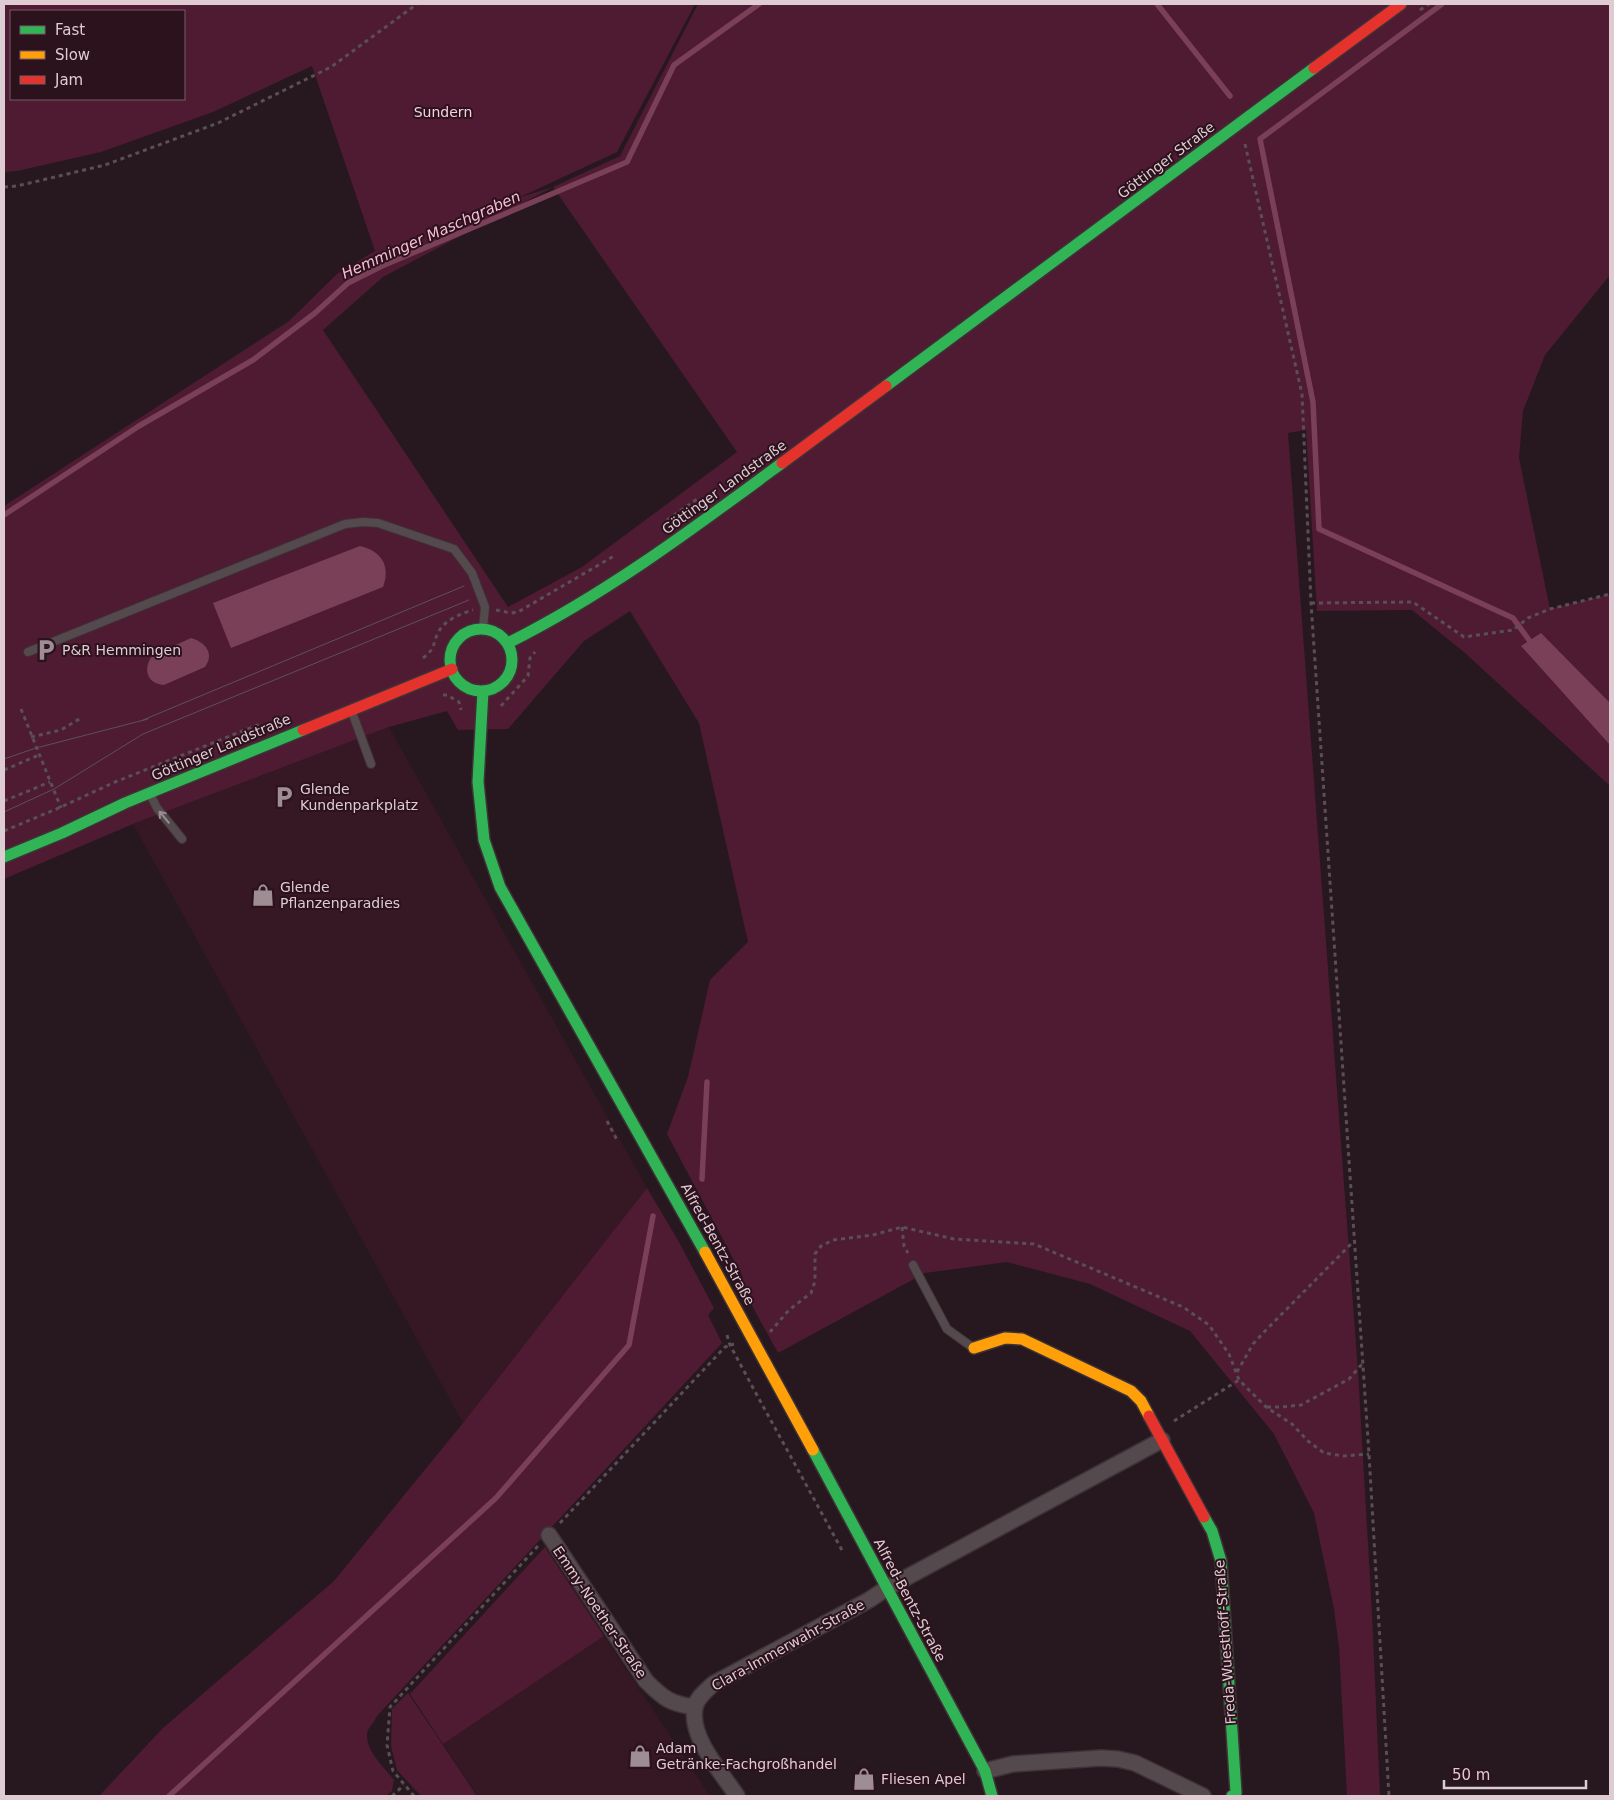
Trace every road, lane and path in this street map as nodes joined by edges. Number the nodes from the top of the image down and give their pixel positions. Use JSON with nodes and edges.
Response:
{"nodes":[{"id":1,"x":417,"y":4,"type":"edge"},
{"id":2,"x":1401,"y":4,"type":"edge"},
{"id":3,"x":1239,"y":124,"type":"junction"},
{"id":4,"x":4,"y":187,"type":"edge"},
{"id":5,"x":949,"y":341,"type":"joint"},
{"id":6,"x":1610,"y":594,"type":"edge"},
{"id":7,"x":1311,"y":603,"type":"junction"},
{"id":8,"x":485,"y":607,"type":"junction"},
{"id":9,"x":484,"y":628,"type":"junction"},
{"id":10,"x":531,"y":631,"type":"junction"},
{"id":11,"x":508,"y":643,"type":"junction"},
{"id":12,"x":28,"y":652,"type":"dead end"},
{"id":13,"x":452,"y":669,"type":"junction"},
{"id":14,"x":429,"y":677,"type":"junction"},
{"id":15,"x":483,"y":691,"type":"junction"},
{"id":16,"x":501,"y":707,"type":"dead end"},
{"id":17,"x":21,"y":709,"type":"dead end"},
{"id":18,"x":352,"y":710,"type":"junction"},
{"id":19,"x":482,"y":715,"type":"junction"},
{"id":20,"x":81,"y":718,"type":"dead end"},
{"id":21,"x":31,"y":737,"type":"junction"},
{"id":22,"x":39,"y":755,"type":"junction"},
{"id":23,"x":372,"y":764,"type":"dead end"},
{"id":24,"x":4,"y":770,"type":"edge"},
{"id":25,"x":50,"y":782,"type":"junction"},
{"id":26,"x":150,"y":793,"type":"junction"},
{"id":27,"x":4,"y":801,"type":"edge"},
{"id":28,"x":73,"y":828,"type":"junction"},
{"id":29,"x":182,"y":839,"type":"dead end"},
{"id":30,"x":4,"y":857,"type":"edge"},
{"id":31,"x":902,"y":1227,"type":"junction"},
{"id":32,"x":1354,"y":1241,"type":"junction"},
{"id":33,"x":913,"y":1265,"type":"joint"},
{"id":34,"x":764,"y":1327,"type":"dead end"},
{"id":35,"x":730,"y":1344,"type":"dead end"},
{"id":36,"x":974,"y":1348,"type":"joint"},
{"id":37,"x":1363,"y":1364,"type":"junction"},
{"id":38,"x":1237,"y":1373,"type":"junction"},
{"id":39,"x":1239,"y":1380,"type":"junction"},
{"id":40,"x":1266,"y":1407,"type":"junction"},
{"id":41,"x":1160,"y":1436,"type":"junction"},
{"id":42,"x":1369,"y":1454,"type":"junction"},
{"id":43,"x":549,"y":1535,"type":"dead end"},
{"id":44,"x":845,"y":1557,"type":"dead end"},
{"id":45,"x":887,"y":1588,"type":"junction"},
{"id":46,"x":695,"y":1707,"type":"junction"},
{"id":47,"x":985,"y":1771,"type":"junction"},
{"id":48,"x":392,"y":1796,"type":"edge"},
{"id":49,"x":414,"y":1796,"type":"edge"},
{"id":50,"x":737,"y":1796,"type":"edge"},
{"id":51,"x":992,"y":1796,"type":"edge"},
{"id":52,"x":1202,"y":1796,"type":"edge"},
{"id":53,"x":1232,"y":1796,"type":"edge"},
{"id":54,"x":1389,"y":1796,"type":"edge"}],
"edges":[{"from":1,"to":4,"type":"path"},
{"from":2,"to":3,"type":"street","name":"Göttinger Straße"},
{"from":3,"to":5,"type":"street","name":"Göttinger Straße"},
{"from":3,"to":7,"type":"path"},
{"from":5,"to":10,"type":"street","name":"Göttinger Landstraße"},
{"from":6,"to":7,"type":"path"},
{"from":7,"to":32,"type":"path"},
{"from":8,"to":9,"type":"lane"},
{"from":8,"to":10,"type":"path"},
{"from":8,"to":12,"type":"lane"},
{"from":8,"to":14,"type":"path"},
{"from":9,"to":11,"type":"street"},
{"from":9,"to":13,"type":"street"},
{"from":10,"to":11,"type":"street","name":"Göttinger Landstraße"},
{"from":10,"to":16,"type":"path"},
{"from":11,"to":15,"type":"street"},
{"from":13,"to":14,"type":"street","name":"Göttinger Landstraße"},
{"from":13,"to":15,"type":"street"},
{"from":14,"to":18,"type":"street","name":"Göttinger Landstraße"},
{"from":14,"to":19,"type":"path"},
{"from":15,"to":19,"type":"street","name":"Alfred-Bentz-Straße"},
{"from":17,"to":21,"type":"path"},
{"from":18,"to":23,"type":"lane"},
{"from":18,"to":26,"type":"street","name":"Göttinger Landstraße"},
{"from":19,"to":45,"type":"street","name":"Alfred-Bentz-Straße"},
{"from":20,"to":21,"type":"path"},
{"from":21,"to":22,"type":"path"},
{"from":22,"to":24,"type":"path"},
{"from":22,"to":25,"type":"path"},
{"from":25,"to":27,"type":"path"},
{"from":25,"to":28,"type":"path"},
{"from":26,"to":28,"type":"street","name":"Göttinger Landstraße"},
{"from":29,"to":26,"type":"lane","one_way":true},
{"from":28,"to":30,"type":"street","name":"Göttinger Landstraße"},
{"from":31,"to":33,"type":"path"},
{"from":31,"to":34,"type":"path"},
{"from":31,"to":38,"type":"path"},
{"from":32,"to":37,"type":"path"},
{"from":32,"to":38,"type":"path"},
{"from":33,"to":36,"type":"lane"},
{"from":35,"to":44,"type":"path"},
{"from":36,"to":41,"type":"street","name":"Freda-Wuesthoff-Straße"},
{"from":37,"to":40,"type":"path"},
{"from":37,"to":42,"type":"path"},
{"from":38,"to":39,"type":"path"},
{"from":39,"to":40,"type":"path"},
{"from":39,"to":41,"type":"path"},
{"from":40,"to":42,"type":"path"},
{"from":41,"to":45,"type":"street"},
{"from":41,"to":53,"type":"street","name":"Freda-Wuesthoff-Straße"},
{"from":42,"to":54,"type":"path"},
{"from":43,"to":46,"type":"street","name":"Emmy-Noether-Straße"},
{"from":45,"to":46,"type":"street","name":"Clara-Immerwahr-Straße"},
{"from":45,"to":47,"type":"street","name":"Alfred-Bentz-Straße"},
{"from":46,"to":50,"type":"street"},
{"from":47,"to":51,"type":"street","name":"Alfred-Bentz-Straße"},
{"from":47,"to":52,"type":"street"},
{"from":48,"to":49,"type":"path"}]}
